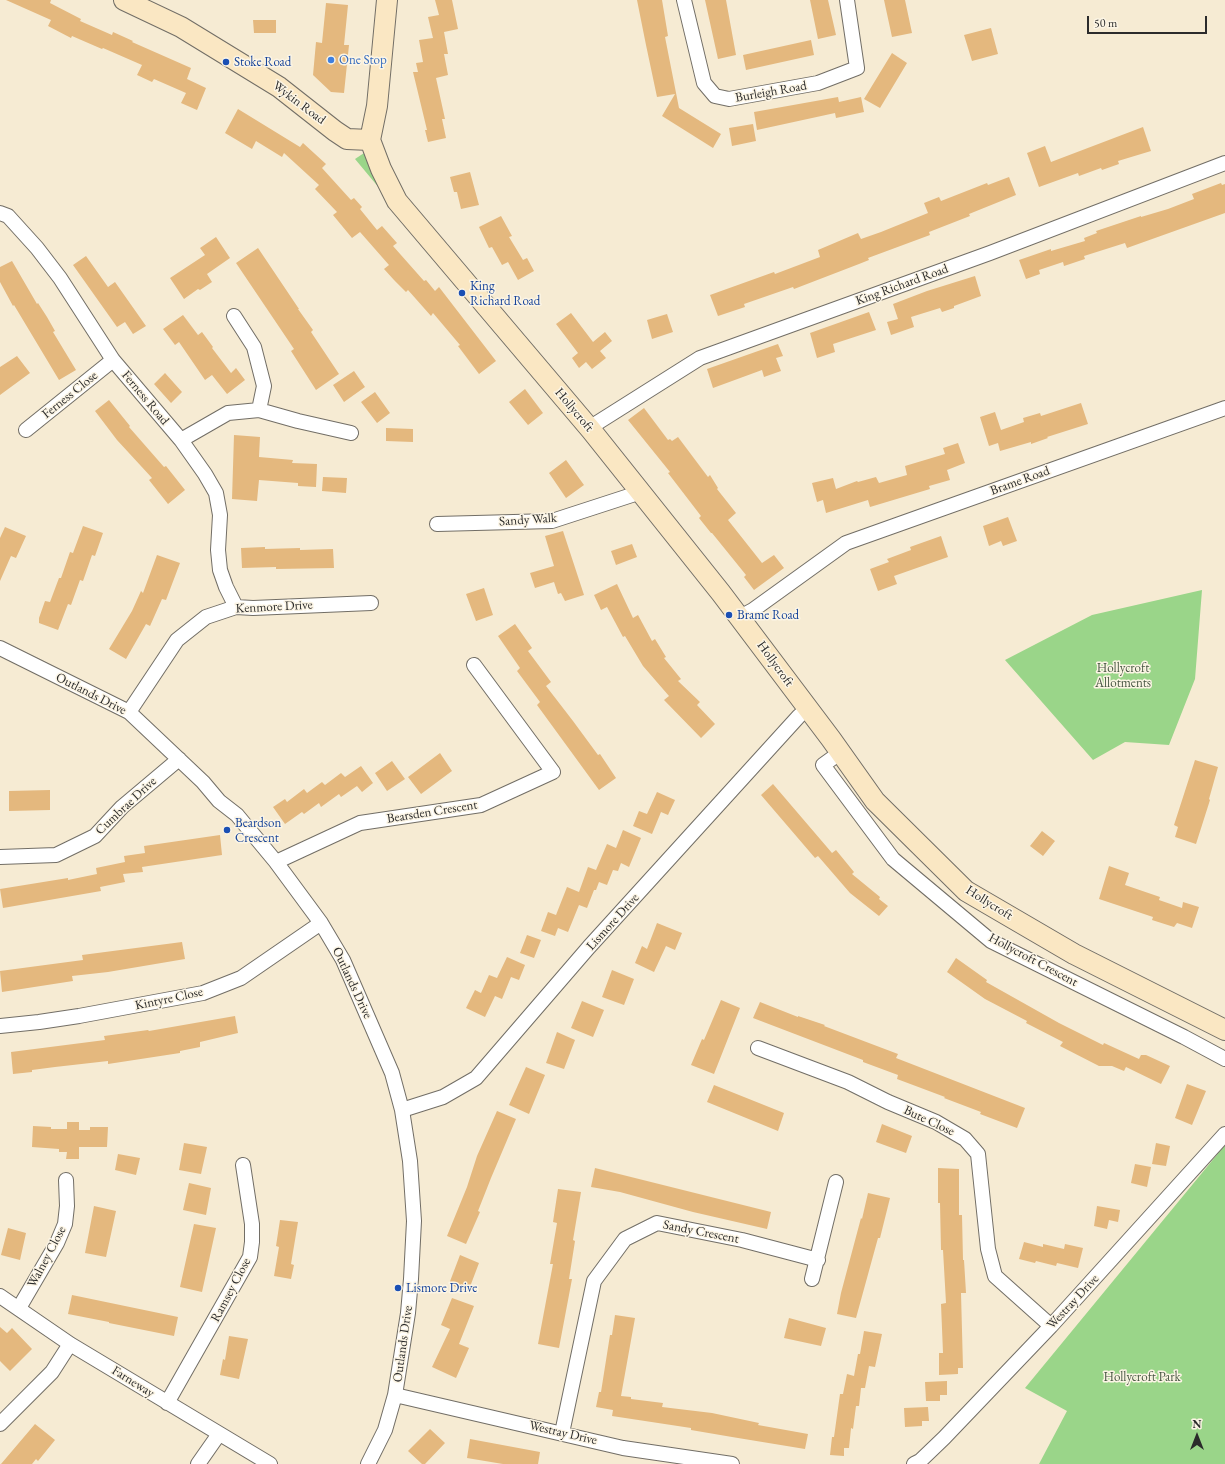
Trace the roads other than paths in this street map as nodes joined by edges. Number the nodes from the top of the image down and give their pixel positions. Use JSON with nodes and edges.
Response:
{"nodes":[{"id":1,"x":124,"y":0,"type":"edge"},
{"id":2,"x":387,"y":0,"type":"edge"},
{"id":3,"x":684,"y":0,"type":"edge"},
{"id":4,"x":847,"y":0,"type":"edge"},
{"id":5,"x":370,"y":140,"type":"junction"},
{"id":6,"x":1225,"y":162,"type":"edge"},
{"id":7,"x":0,"y":213,"type":"edge"},
{"id":8,"x":234,"y":316,"type":"dead end"},
{"id":9,"x":113,"y":360,"type":"junction"},
{"id":10,"x":1225,"y":408,"type":"edge"},
{"id":11,"x":259,"y":410,"type":"junction"},
{"id":12,"x":26,"y":430,"type":"dead end"},
{"id":13,"x":591,"y":430,"type":"junction"},
{"id":14,"x":351,"y":433,"type":"dead end"},
{"id":15,"x":181,"y":440,"type":"junction"},
{"id":16,"x":638,"y":489,"type":"junction"},
{"id":17,"x":437,"y":524,"type":"dead end"},
{"id":18,"x":371,"y":602,"type":"dead end"},
{"id":19,"x":236,"y":607,"type":"junction"},
{"id":20,"x":740,"y":617,"type":"junction"},
{"id":21,"x":0,"y":648,"type":"edge"},
{"id":22,"x":474,"y":665,"type":"dead end"},
{"id":23,"x":807,"y":709,"type":"junction"},
{"id":24,"x":129,"y":712,"type":"junction"},
{"id":25,"x":840,"y":752,"type":"junction"},
{"id":26,"x":179,"y":759,"type":"junction"},
{"id":27,"x":0,"y":857,"type":"edge"},
{"id":28,"x":276,"y":862,"type":"junction"},
{"id":29,"x":321,"y":923,"type":"junction"},
{"id":30,"x":0,"y":1026,"type":"edge"},
{"id":31,"x":1225,"y":1030,"type":"edge"},
{"id":32,"x":758,"y":1048,"type":"dead end"},
{"id":33,"x":1225,"y":1059,"type":"edge"},
{"id":34,"x":402,"y":1110,"type":"junction"},
{"id":35,"x":1225,"y":1134,"type":"edge"},
{"id":36,"x":242,"y":1165,"type":"dead end"},
{"id":37,"x":66,"y":1180,"type":"dead end"},
{"id":38,"x":836,"y":1182,"type":"dead end"},
{"id":39,"x":818,"y":1260,"type":"junction"},
{"id":40,"x":812,"y":1279,"type":"dead end"},
{"id":41,"x":0,"y":1296,"type":"edge"},
{"id":42,"x":19,"y":1308,"type":"junction"},
{"id":43,"x":1052,"y":1326,"type":"junction"},
{"id":44,"x":70,"y":1344,"type":"junction"},
{"id":45,"x":395,"y":1394,"type":"junction"},
{"id":46,"x":167,"y":1403,"type":"junction"},
{"id":47,"x":0,"y":1424,"type":"edge"},
{"id":48,"x":562,"y":1433,"type":"junction"},
{"id":49,"x":218,"y":1434,"type":"junction"},
{"id":50,"x":198,"y":1464,"type":"edge"},
{"id":51,"x":270,"y":1464,"type":"edge"},
{"id":52,"x":368,"y":1464,"type":"edge"},
{"id":53,"x":732,"y":1464,"type":"edge"},
{"id":54,"x":914,"y":1464,"type":"edge"}],
"edges":[{"from":1,"to":5,"type":"street","name":"Wykin Road"},
{"from":2,"to":5,"type":"street"},
{"from":3,"to":4,"type":"street","name":"Burleigh Road"},
{"from":5,"to":13,"type":"street","name":"Hollycroft"},
{"from":6,"to":13,"type":"street","name":"King Richard Road"},
{"from":7,"to":9,"type":"street","name":"Ferness Road"},
{"from":8,"to":11,"type":"street"},
{"from":9,"to":12,"type":"street","name":"Ferness Close"},
{"from":9,"to":15,"type":"street","name":"Ferness Road"},
{"from":10,"to":20,"type":"street","name":"Brame Road"},
{"from":11,"to":14,"type":"street"},
{"from":11,"to":15,"type":"street"},
{"from":13,"to":16,"type":"street","name":"Hollycroft"},
{"from":15,"to":19,"type":"street","name":"Ferness Road"},
{"from":16,"to":17,"type":"street","name":"Sandy Walk"},
{"from":16,"to":20,"type":"street","name":"Hollycroft"},
{"from":18,"to":19,"type":"street","name":"Kenmore Drive"},
{"from":19,"to":24,"type":"street","name":"Kenmore Drive"},
{"from":20,"to":23,"type":"street","name":"Hollycroft"},
{"from":21,"to":24,"type":"street","name":"Outlands Drive"},
{"from":22,"to":28,"type":"street","name":"Bearsden Crescent"},
{"from":23,"to":25,"type":"street","name":"Hollycroft"},
{"from":23,"to":34,"type":"street","name":"Lismore Drive"},
{"from":24,"to":26,"type":"street","name":"Outlands Drive"},
{"from":25,"to":31,"type":"street","name":"Hollycroft"},
{"from":25,"to":33,"type":"street","name":"Hollycroft Crescent"},
{"from":26,"to":27,"type":"street","name":"Cumbrae Drive"},
{"from":26,"to":28,"type":"street","name":"Outlands Drive"},
{"from":28,"to":29,"type":"street","name":"Outlands Drive"},
{"from":29,"to":30,"type":"street","name":"Kintyre Close"},
{"from":29,"to":34,"type":"street","name":"Outlands Drive"},
{"from":32,"to":43,"type":"street","name":"Bute Close"},
{"from":34,"to":45,"type":"street","name":"Outlands Drive"},
{"from":35,"to":43,"type":"street","name":"Westray Drive"},
{"from":36,"to":46,"type":"street","name":"Ramsey Close"},
{"from":37,"to":42,"type":"street","name":"Walney Close"},
{"from":38,"to":39,"type":"street"},
{"from":39,"to":40,"type":"street"},
{"from":39,"to":48,"type":"street","name":"Sandy Crescent"},
{"from":41,"to":42,"type":"street","name":"Farneway"},
{"from":42,"to":44,"type":"street","name":"Farneway"},
{"from":43,"to":54,"type":"street","name":"Westray Drive"},
{"from":44,"to":46,"type":"street","name":"Farneway"},
{"from":44,"to":47,"type":"street"},
{"from":45,"to":48,"type":"street","name":"Westray Drive"},
{"from":45,"to":52,"type":"street","name":"Outlands Drive"},
{"from":46,"to":49,"type":"street","name":"Farneway"},
{"from":48,"to":53,"type":"street","name":"Westray Drive"},
{"from":49,"to":50,"type":"street"},
{"from":49,"to":51,"type":"street","name":"Farneway"}]}
